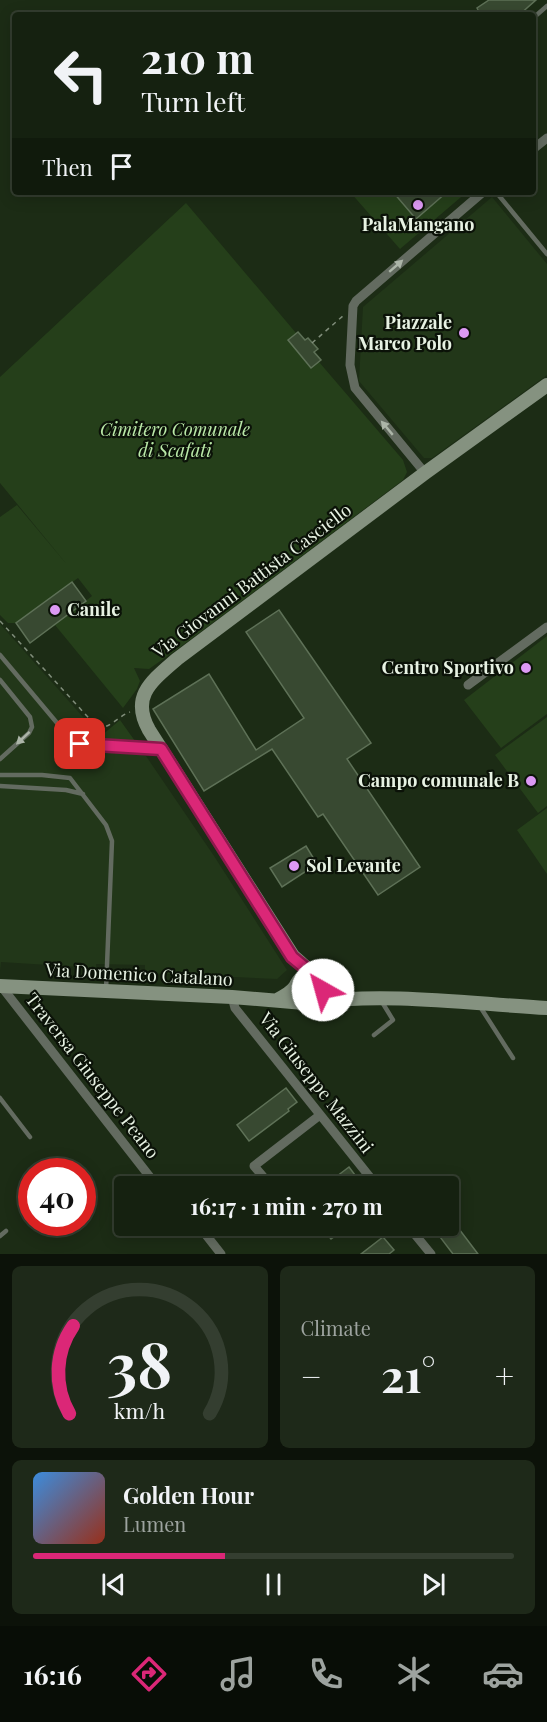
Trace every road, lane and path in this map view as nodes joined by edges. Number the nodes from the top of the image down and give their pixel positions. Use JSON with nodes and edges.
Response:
{"nodes":[{"id":1,"x":480,"y":195,"type":"edge"},
{"id":2,"x":498,"y":195,"type":"edge"},
{"id":3,"x":547,"y":254,"type":"edge"},
{"id":4,"x":353,"y":306,"type":"junction"},
{"id":5,"x":312,"y":343,"type":"dead end"},
{"id":6,"x":547,"y":385,"type":"edge"},
{"id":7,"x":425,"y":473,"type":"junction"},
{"id":8,"x":0,"y":621,"type":"edge"},
{"id":9,"x":547,"y":627,"type":"edge"},
{"id":10,"x":0,"y":655,"type":"edge"},
{"id":11,"x":0,"y":680,"type":"edge"},
{"id":12,"x":468,"y":685,"type":"dead end"},
{"id":13,"x":141,"y":712,"type":"junction"},
{"id":14,"x":161,"y":749,"type":"junction"},
{"id":15,"x":0,"y":759,"type":"edge"},
{"id":16,"x":0,"y":775,"type":"edge"},
{"id":17,"x":0,"y":786,"type":"edge"},
{"id":18,"x":83,"y":794,"type":"junction"},
{"id":19,"x":292,"y":957,"type":"junction"},
{"id":20,"x":320,"y":982,"type":"junction"},
{"id":21,"x":0,"y":986,"type":"edge"},
{"id":22,"x":295,"y":986,"type":"junction"},
{"id":23,"x":106,"y":990,"type":"junction"},
{"id":24,"x":232,"y":997,"type":"junction"},
{"id":25,"x":340,"y":999,"type":"junction"},
{"id":26,"x":380,"y":999,"type":"junction"},
{"id":27,"x":277,"y":1000,"type":"junction"},
{"id":28,"x":310,"y":1002,"type":"junction"},
{"id":29,"x":477,"y":1003,"type":"junction"},
{"id":30,"x":547,"y":1008,"type":"edge"},
{"id":31,"x":374,"y":1035,"type":"dead end"},
{"id":32,"x":513,"y":1058,"type":"dead end"},
{"id":33,"x":0,"y":1098,"type":"edge"},
{"id":34,"x":320,"y":1115,"type":"junction"},
{"id":35,"x":30,"y":1137,"type":"dead end"},
{"id":36,"x":149,"y":1176,"type":"edge"},
{"id":37,"x":262,"y":1176,"type":"edge"},
{"id":38,"x":369,"y":1176,"type":"edge"},
{"id":39,"x":6,"y":1231,"type":"dead end"},
{"id":40,"x":0,"y":1236,"type":"edge"},
{"id":41,"x":207,"y":1236,"type":"edge"},
{"id":42,"x":416,"y":1236,"type":"edge"},
{"id":43,"x":221,"y":1254,"type":"edge"},
{"id":44,"x":431,"y":1254,"type":"edge"}],
"edges":[{"from":4,"to":1,"type":"street","one_way":true},
{"from":2,"to":3,"type":"lane"},
{"from":4,"to":5,"type":"path"},
{"from":7,"to":4,"type":"street","one_way":true},
{"from":6,"to":7,"type":"street","name":"Via Giovanni Battista Casciello"},
{"from":7,"to":13,"type":"street","name":"Via Giovanni Battista Casciello"},
{"from":8,"to":13,"type":"path"},
{"from":9,"to":12,"type":"street"},
{"from":10,"to":14,"type":"lane"},
{"from":11,"to":15,"type":"lane","one_way":true},
{"from":13,"to":14,"type":"street"},
{"from":14,"to":19,"type":"street"},
{"from":16,"to":18,"type":"lane"},
{"from":17,"to":18,"type":"lane"},
{"from":18,"to":23,"type":"lane"},
{"from":19,"to":20,"type":"street"},
{"from":19,"to":22,"type":"street"},
{"from":20,"to":22,"type":"street"},
{"from":20,"to":25,"type":"street"},
{"from":20,"to":28,"type":"street"},
{"from":21,"to":23,"type":"street","name":"Via Domenico Catalano"},
{"from":21,"to":36,"type":"street","name":"Traversa Giuseppe Peano"},
{"from":22,"to":27,"type":"street"},
{"from":22,"to":28,"type":"street"},
{"from":23,"to":24,"type":"street","name":"Via Domenico Catalano"},
{"from":24,"to":27,"type":"street","name":"Via Domenico Catalano"},
{"from":24,"to":34,"type":"street","name":"Via Giuseppe Mazzini"},
{"from":25,"to":26,"type":"street","name":"Via Domenico Catalano"},
{"from":25,"to":28,"type":"street","name":"Via Domenico Catalano"},
{"from":26,"to":29,"type":"street","name":"Via Domenico Catalano"},
{"from":26,"to":31,"type":"lane"},
{"from":27,"to":28,"type":"street","name":"Via Domenico Catalano"},
{"from":29,"to":30,"type":"street","name":"Via Domenico Catalano"},
{"from":29,"to":32,"type":"lane"},
{"from":33,"to":35,"type":"lane"},
{"from":34,"to":37,"type":"street"},
{"from":34,"to":38,"type":"street","name":"Via Giuseppe Mazzini"},
{"from":39,"to":40,"type":"lane"},
{"from":41,"to":43,"type":"street"},
{"from":42,"to":44,"type":"street"}]}
